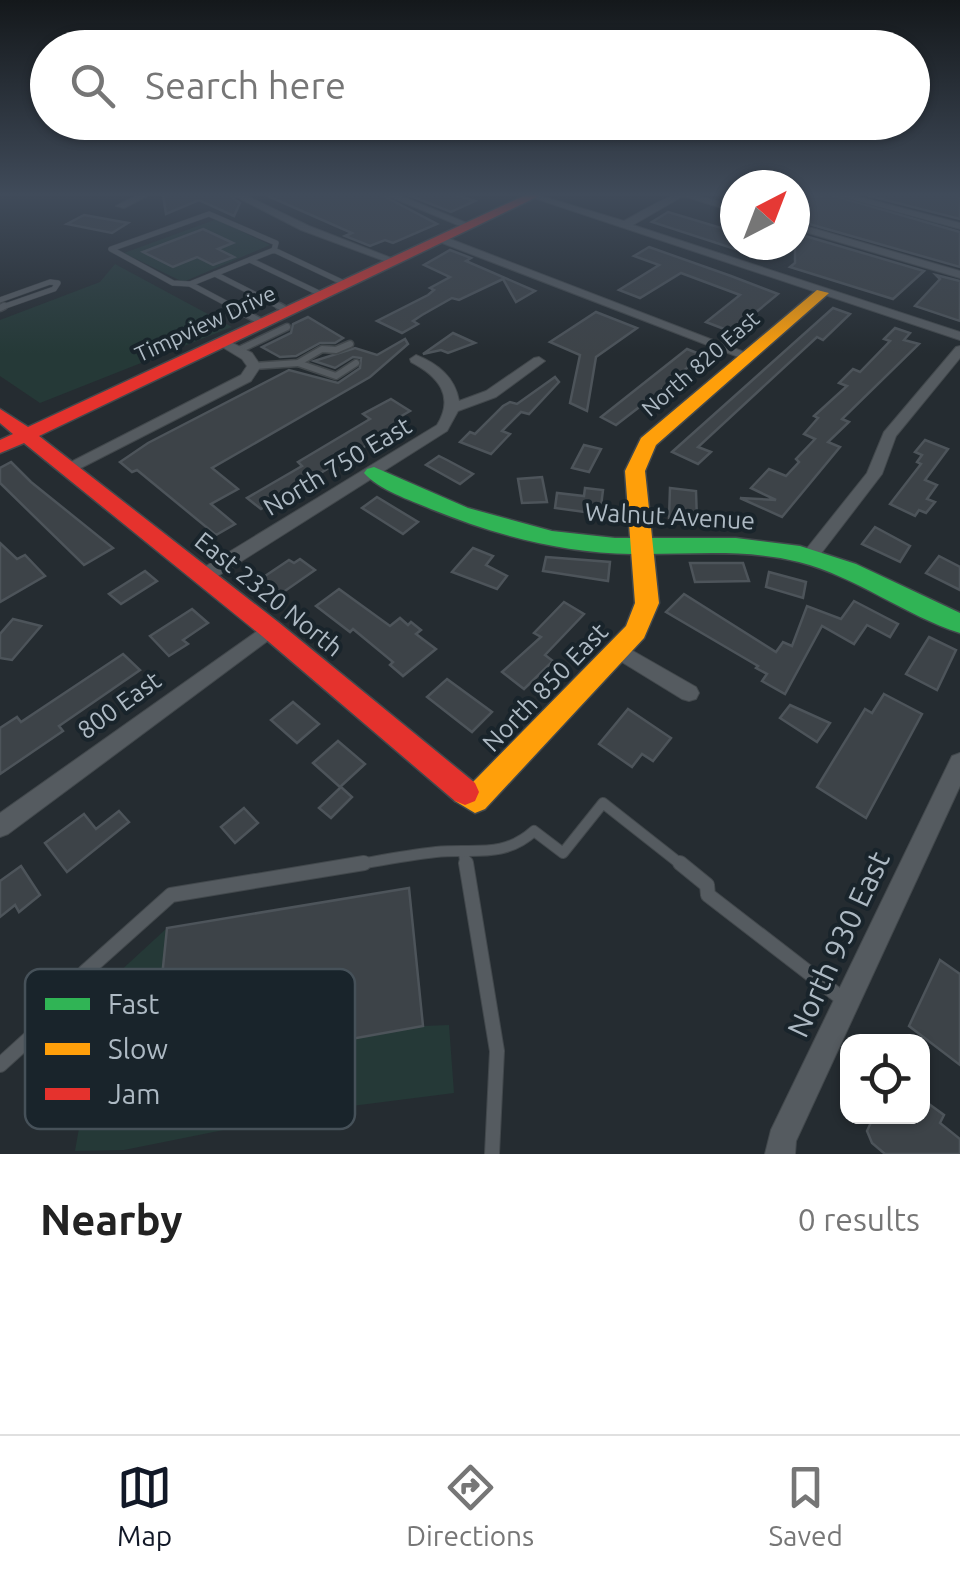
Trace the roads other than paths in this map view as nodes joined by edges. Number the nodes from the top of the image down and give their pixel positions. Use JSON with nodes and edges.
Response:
{"nodes":[{"id":1,"x":116,"y":247,"type":"edge"},
{"id":2,"x":275,"y":247,"type":"edge"},
{"id":3,"x":355,"y":247,"type":"edge"},
{"id":4,"x":424,"y":247,"type":"edge"},
{"id":5,"x":460,"y":247,"type":"edge"},
{"id":6,"x":688,"y":247,"type":"edge"},
{"id":7,"x":865,"y":247,"type":"edge"},
{"id":8,"x":274,"y":250,"type":"junction"},
{"id":9,"x":250,"y":260,"type":"junction"},
{"id":10,"x":394,"y":261,"type":"junction"},
{"id":11,"x":215,"y":274,"type":"junction"},
{"id":12,"x":960,"y":275,"type":"edge"},
{"id":13,"x":190,"y":284,"type":"junction"},
{"id":14,"x":346,"y":284,"type":"junction"},
{"id":15,"x":822,"y":293,"type":"junction"},
{"id":16,"x":323,"y":295,"type":"junction"},
{"id":17,"x":0,"y":300,"type":"edge"},
{"id":18,"x":0,"y":308,"type":"edge"},
{"id":19,"x":288,"y":319,"type":"junction"},
{"id":20,"x":263,"y":323,"type":"junction"},
{"id":21,"x":960,"y":336,"type":"edge"},
{"id":22,"x":350,"y":344,"type":"dead end"},
{"id":23,"x":230,"y":347,"type":"junction"},
{"id":24,"x":960,"y":350,"type":"edge"},
{"id":25,"x":746,"y":356,"type":"junction"},
{"id":26,"x":416,"y":359,"type":"dead end"},
{"id":27,"x":539,"y":361,"type":"dead end"},
{"id":28,"x":298,"y":362,"type":"junction"},
{"id":29,"x":356,"y":363,"type":"dead end"},
{"id":30,"x":254,"y":366,"type":"junction"},
{"id":31,"x":454,"y":408,"type":"junction"},
{"id":32,"x":0,"y":414,"type":"edge"},
{"id":33,"x":26,"y":435,"type":"junction"},
{"id":34,"x":0,"y":447,"type":"edge"},
{"id":35,"x":68,"y":469,"type":"junction"},
{"id":36,"x":374,"y":473,"type":"junction"},
{"id":37,"x":642,"y":547,"type":"junction"},
{"id":38,"x":810,"y":556,"type":"junction"},
{"id":39,"x":204,"y":576,"type":"junction"},
{"id":40,"x":960,"y":624,"type":"edge"},
{"id":41,"x":270,"y":629,"type":"junction"},
{"id":42,"x":618,"y":651,"type":"junction"},
{"id":43,"x":689,"y":692,"type":"dead end"},
{"id":44,"x":960,"y":764,"type":"edge"},
{"id":45,"x":475,"y":800,"type":"joint"},
{"id":46,"x":0,"y":826,"type":"edge"},
{"id":47,"x":464,"y":854,"type":"junction"},
{"id":48,"x":88,"y":969,"type":"edge"},
{"id":49,"x":846,"y":1002,"type":"junction"},
{"id":50,"x":25,"y":1043,"type":"edge"},
{"id":51,"x":0,"y":1066,"type":"edge"},
{"id":52,"x":492,"y":1154,"type":"edge"},
{"id":53,"x":780,"y":1154,"type":"edge"}],
"edges":[{"from":1,"to":13,"type":"lane"},
{"from":2,"to":8,"type":"lane"},
{"from":3,"to":10,"type":"street"},
{"from":4,"to":10,"type":"street","name":"Timpview Drive"},
{"from":5,"to":25,"type":"street"},
{"from":6,"to":15,"type":"street"},
{"from":7,"to":12,"type":"street"},
{"from":8,"to":9,"type":"lane"},
{"from":8,"to":14,"type":"lane"},
{"from":9,"to":11,"type":"lane"},
{"from":9,"to":16,"type":"lane"},
{"from":10,"to":14,"type":"street","name":"Timpview Drive"},
{"from":11,"to":13,"type":"lane"},
{"from":11,"to":19,"type":"lane"},
{"from":13,"to":20,"type":"lane"},
{"from":14,"to":16,"type":"street","name":"Timpview Drive"},
{"from":15,"to":21,"type":"street"},
{"from":15,"to":25,"type":"street","name":"North 820 East"},
{"from":16,"to":19,"type":"street","name":"Timpview Drive"},
{"from":17,"to":18,"type":"lane"},
{"from":19,"to":20,"type":"street","name":"Timpview Drive"},
{"from":19,"to":23,"type":"lane"},
{"from":20,"to":23,"type":"street","name":"Timpview Drive"},
{"from":22,"to":28,"type":"lane"},
{"from":23,"to":30,"type":"street"},
{"from":23,"to":33,"type":"street","name":"Timpview Drive"},
{"from":24,"to":38,"type":"street"},
{"from":25,"to":37,"type":"street","name":"North 820 East"},
{"from":26,"to":31,"type":"street"},
{"from":27,"to":31,"type":"street","name":"North 750 East"},
{"from":28,"to":29,"type":"lane"},
{"from":28,"to":30,"type":"lane"},
{"from":30,"to":35,"type":"street"},
{"from":31,"to":36,"type":"street","name":"North 750 East"},
{"from":32,"to":33,"type":"street","name":"East 2320 North"},
{"from":33,"to":34,"type":"street","name":"Timpview Drive"},
{"from":33,"to":35,"type":"street","name":"East 2320 North"},
{"from":35,"to":39,"type":"street","name":"East 2320 North"},
{"from":36,"to":37,"type":"street","name":"Walnut Avenue"},
{"from":36,"to":39,"type":"street","name":"North 750 East"},
{"from":37,"to":38,"type":"street","name":"Walnut Avenue"},
{"from":37,"to":42,"type":"street","name":"North 850 East"},
{"from":38,"to":40,"type":"street","name":"Walnut Avenue"},
{"from":39,"to":41,"type":"street","name":"East 2320 North"},
{"from":41,"to":45,"type":"street","name":"East 2320 North"},
{"from":41,"to":46,"type":"street","name":"800 East"},
{"from":42,"to":43,"type":"street"},
{"from":42,"to":45,"type":"street","name":"North 850 East"},
{"from":44,"to":49,"type":"street","name":"North 930 East"},
{"from":47,"to":48,"type":"lane"},
{"from":47,"to":49,"type":"lane"},
{"from":47,"to":52,"type":"lane"},
{"from":49,"to":53,"type":"street","name":"North 930 East"},
{"from":50,"to":51,"type":"lane"}]}
